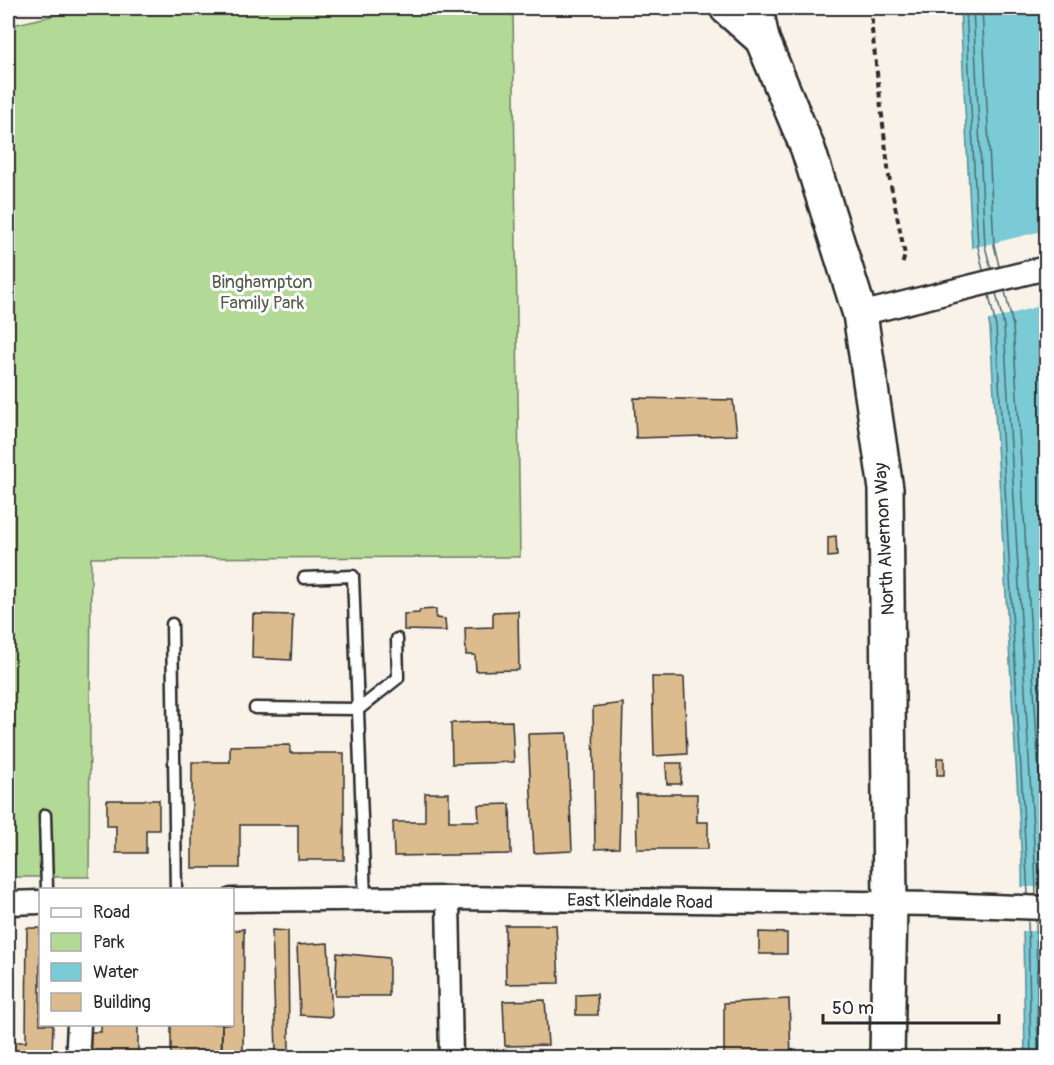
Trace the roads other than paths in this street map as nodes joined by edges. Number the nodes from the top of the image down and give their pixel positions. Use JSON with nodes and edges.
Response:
{"nodes":[{"id":1,"x":727,"y":8,"type":"edge"},
{"id":2,"x":759,"y":23,"type":"edge"},
{"id":3,"x":1047,"y":268,"type":"edge"},
{"id":4,"x":860,"y":314,"type":"junction"},
{"id":5,"x":304,"y":578,"type":"dead end"},
{"id":6,"x":172,"y":624,"type":"dead end"},
{"id":7,"x":397,"y":639,"type":"dead end"},
{"id":8,"x":255,"y":708,"type":"dead end"},
{"id":9,"x":359,"y":709,"type":"junction"},
{"id":10,"x":45,"y":815,"type":"dead end"},
{"id":11,"x":46,"y":888,"type":"edge"},
{"id":12,"x":176,"y":888,"type":"edge"},
{"id":13,"x":448,"y":898,"type":"junction"},
{"id":14,"x":365,"y":899,"type":"junction"},
{"id":15,"x":234,"y":900,"type":"edge"},
{"id":16,"x":8,"y":903,"type":"edge"},
{"id":17,"x":39,"y":903,"type":"edge"},
{"id":18,"x":890,"y":904,"type":"junction"},
{"id":19,"x":1047,"y":908,"type":"edge"},
{"id":20,"x":79,"y":1026,"type":"edge"},
{"id":21,"x":81,"y":1058,"type":"edge"},
{"id":22,"x":451,"y":1058,"type":"edge"},
{"id":23,"x":887,"y":1058,"type":"edge"}],
"edges":[{"from":1,"to":2,"type":"main road","name":"North Alvernon Way"},
{"from":2,"to":4,"type":"main road","name":"North Alvernon Way"},
{"from":3,"to":4,"type":"street"},
{"from":4,"to":18,"type":"main road","name":"North Alvernon Way"},
{"from":5,"to":9,"type":"lane"},
{"from":6,"to":12,"type":"lane"},
{"from":7,"to":9,"type":"lane"},
{"from":8,"to":9,"type":"lane"},
{"from":9,"to":14,"type":"lane"},
{"from":10,"to":11,"type":"lane"},
{"from":13,"to":14,"type":"street","name":"East Kleindale Road"},
{"from":13,"to":18,"type":"street","name":"East Kleindale Road"},
{"from":13,"to":22,"type":"street"},
{"from":14,"to":15,"type":"street","name":"East Kleindale Road"},
{"from":16,"to":17,"type":"street"},
{"from":18,"to":19,"type":"street","name":"East Kleindale Road"},
{"from":18,"to":23,"type":"main road","name":"North Alvernon Way"},
{"from":20,"to":21,"type":"street"}]}
